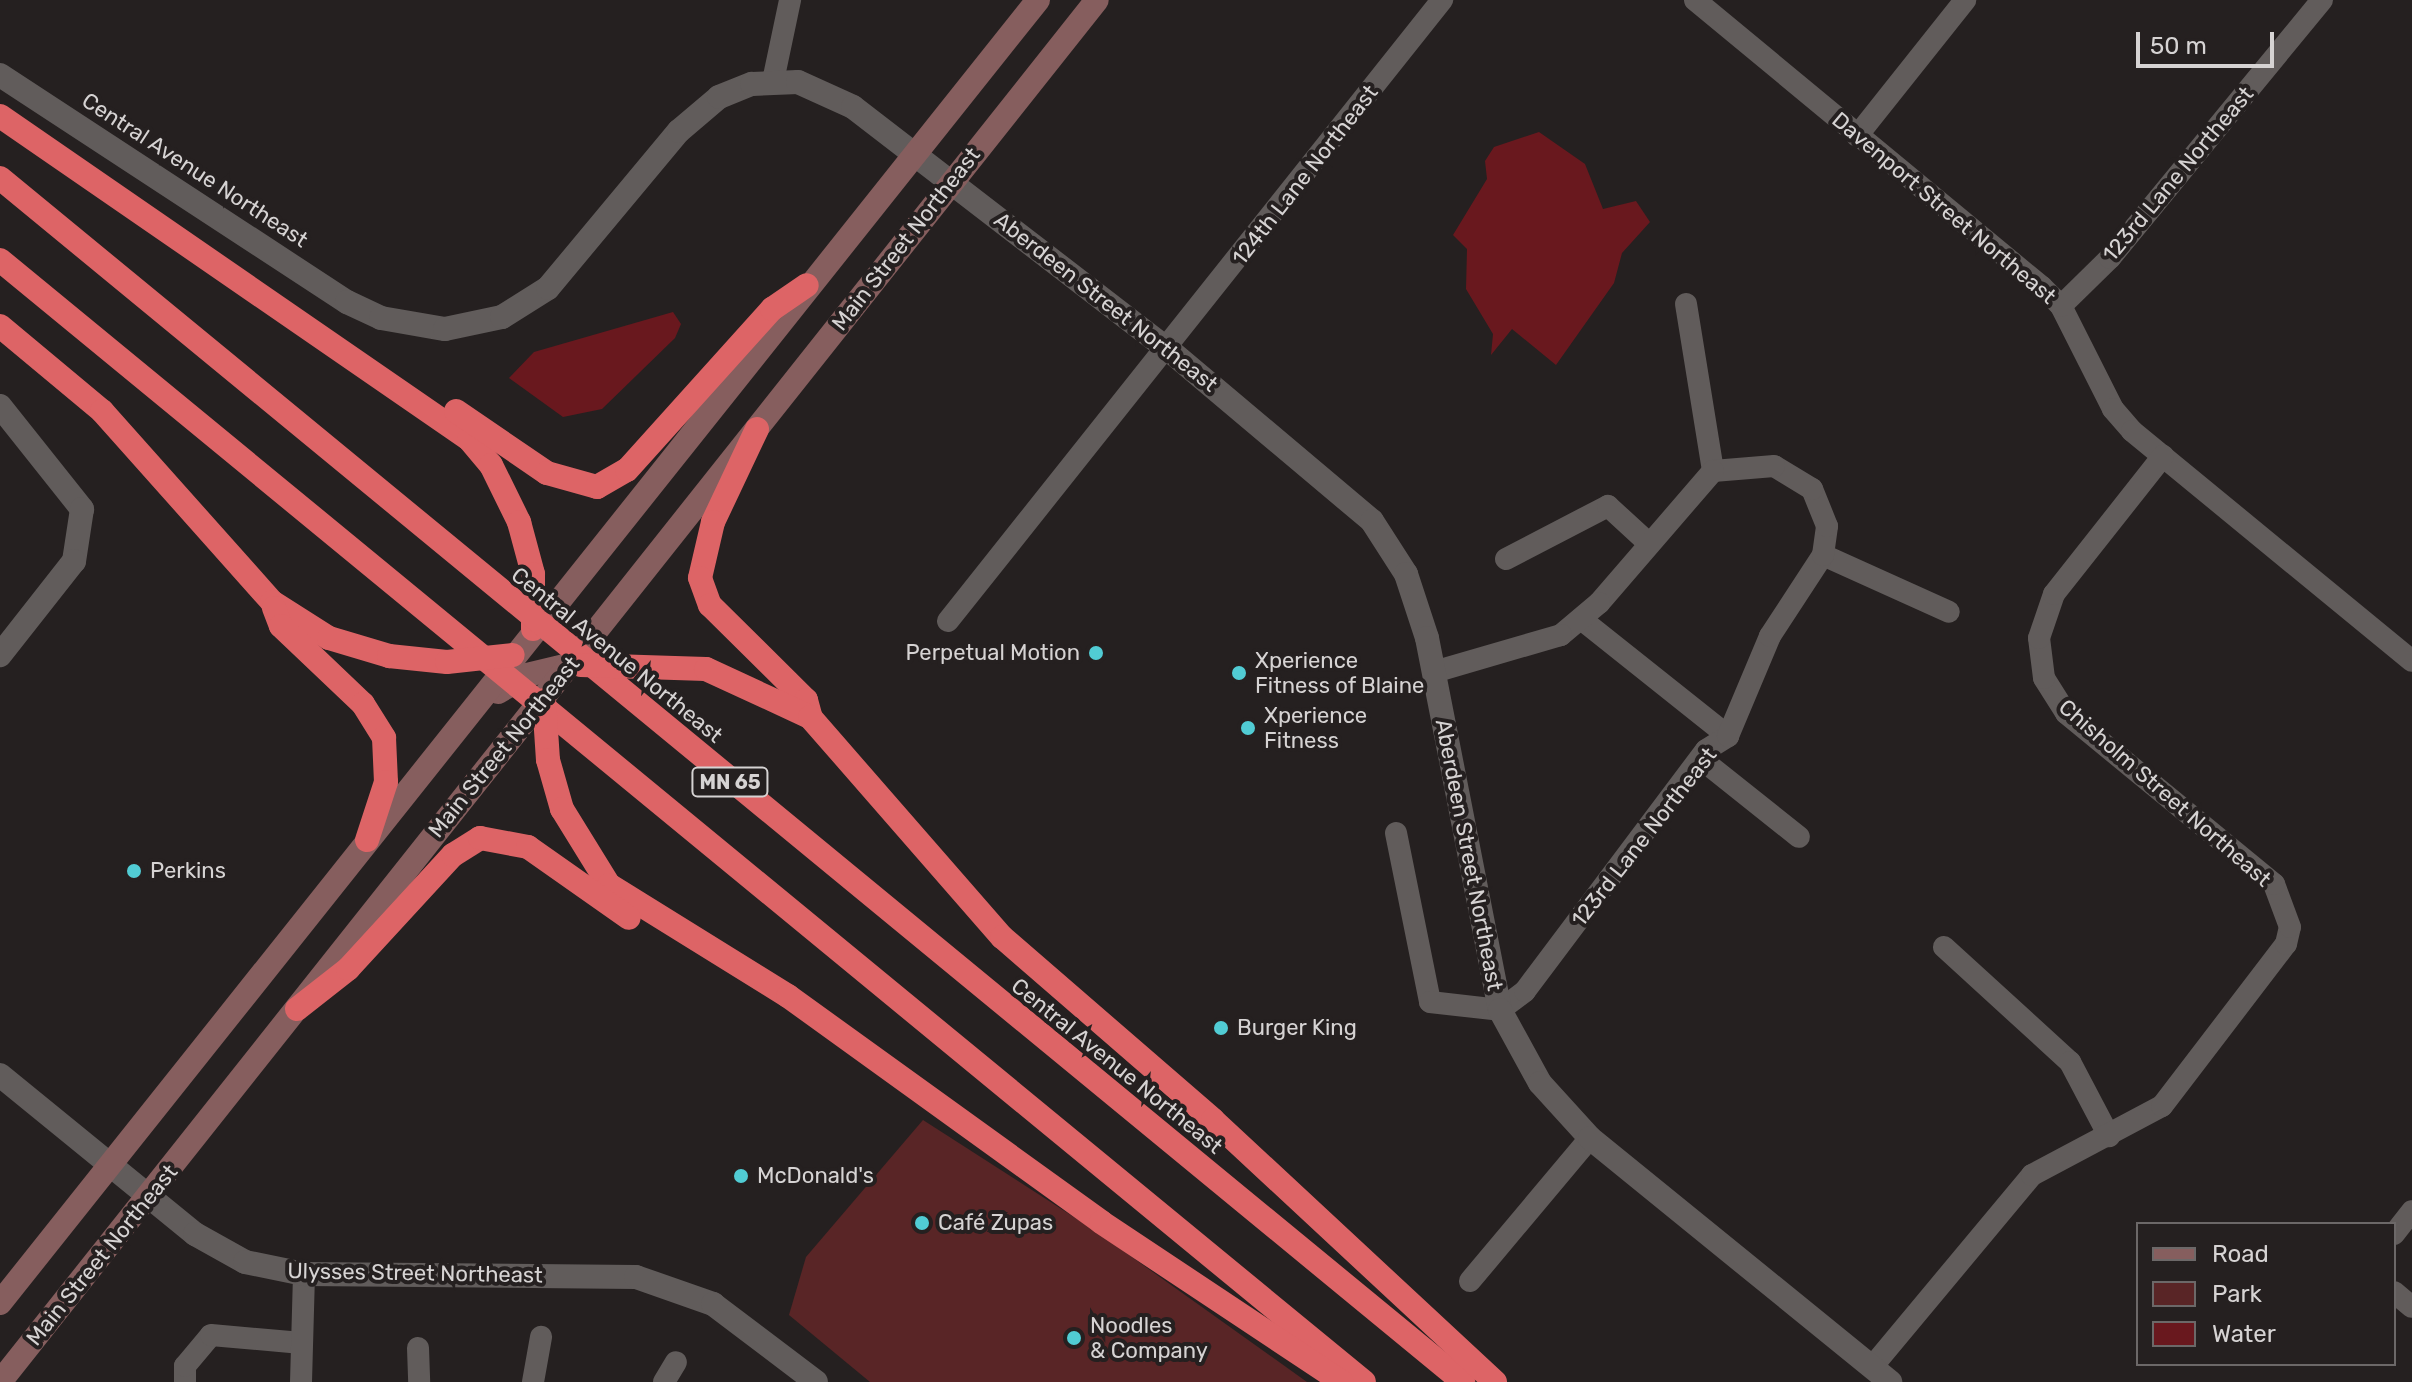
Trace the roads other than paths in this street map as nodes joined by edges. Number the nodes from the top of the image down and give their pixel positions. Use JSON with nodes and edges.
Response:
{"nodes":[{"id":1,"x":790,"y":0,"type":"edge"},
{"id":2,"x":1038,"y":0,"type":"edge"},
{"id":3,"x":1097,"y":0,"type":"edge"},
{"id":4,"x":1442,"y":0,"type":"edge"},
{"id":5,"x":1695,"y":0,"type":"edge"},
{"id":6,"x":1965,"y":0,"type":"edge"},
{"id":7,"x":2322,"y":0,"type":"edge"},
{"id":8,"x":0,"y":75,"type":"edge"},
{"id":9,"x":773,"y":81,"type":"junction"},
{"id":10,"x":0,"y":116,"type":"edge"},
{"id":11,"x":1857,"y":136,"type":"junction"},
{"id":12,"x":911,"y":151,"type":"junction"},
{"id":13,"x":0,"y":178,"type":"edge"},
{"id":14,"x":952,"y":182,"type":"junction"},
{"id":15,"x":0,"y":260,"type":"edge"},
{"id":16,"x":807,"y":285,"type":"junction"},
{"id":17,"x":1686,"y":304,"type":"dead end"},
{"id":18,"x":2061,"y":306,"type":"junction"},
{"id":19,"x":0,"y":326,"type":"edge"},
{"id":20,"x":1169,"y":350,"type":"junction"},
{"id":21,"x":352,"y":353,"type":"junction"},
{"id":22,"x":0,"y":406,"type":"edge"},
{"id":23,"x":757,"y":429,"type":"junction"},
{"id":24,"x":2163,"y":456,"type":"junction"},
{"id":25,"x":1713,"y":471,"type":"junction"},
{"id":26,"x":1646,"y":541,"type":"junction"},
{"id":27,"x":1823,"y":555,"type":"junction"},
{"id":28,"x":1506,"y":559,"type":"dead end"},
{"id":29,"x":272,"y":602,"type":"junction"},
{"id":30,"x":1949,"y":612,"type":"dead end"},
{"id":31,"x":1581,"y":619,"type":"junction"},
{"id":32,"x":948,"y":621,"type":"dead end"},
{"id":33,"x":0,"y":655,"type":"edge"},
{"id":34,"x":539,"y":655,"type":"junction"},
{"id":35,"x":2412,"y":661,"type":"edge"},
{"id":36,"x":1434,"y":672,"type":"junction"},
{"id":37,"x":544,"y":698,"type":"junction"},
{"id":38,"x":810,"y":717,"type":"junction"},
{"id":39,"x":511,"y":736,"type":"junction"},
{"id":40,"x":1728,"y":736,"type":"junction"},
{"id":41,"x":1701,"y":759,"type":"junction"},
{"id":42,"x":1396,"y":833,"type":"dead end"},
{"id":43,"x":1799,"y":837,"type":"dead end"},
{"id":44,"x":367,"y":840,"type":"junction"},
{"id":45,"x":1944,"y":947,"type":"dead end"},
{"id":46,"x":716,"y":953,"type":"junction"},
{"id":47,"x":297,"y":1009,"type":"junction"},
{"id":48,"x":1500,"y":1010,"type":"junction"},
{"id":49,"x":0,"y":1075,"type":"edge"},
{"id":50,"x":2109,"y":1136,"type":"junction"},
{"id":51,"x":1590,"y":1138,"type":"junction"},
{"id":52,"x":110,"y":1166,"type":"junction"},
{"id":53,"x":149,"y":1197,"type":"junction"},
{"id":54,"x":2412,"y":1211,"type":"edge"},
{"id":55,"x":2396,"y":1231,"type":"edge"},
{"id":56,"x":304,"y":1274,"type":"junction"},
{"id":57,"x":1470,"y":1281,"type":"dead end"},
{"id":58,"x":2396,"y":1294,"type":"edge"},
{"id":59,"x":0,"y":1303,"type":"edge"},
{"id":60,"x":2412,"y":1307,"type":"edge"},
{"id":61,"x":541,"y":1337,"type":"dead end"},
{"id":62,"x":302,"y":1343,"type":"junction"},
{"id":63,"x":418,"y":1348,"type":"dead end"},
{"id":64,"x":676,"y":1362,"type":"dead end"},
{"id":65,"x":1881,"y":1374,"type":"edge"},
{"id":66,"x":0,"y":1382,"type":"edge"},
{"id":67,"x":185,"y":1382,"type":"edge"},
{"id":68,"x":301,"y":1382,"type":"edge"},
{"id":69,"x":419,"y":1382,"type":"edge"},
{"id":70,"x":533,"y":1382,"type":"edge"},
{"id":71,"x":664,"y":1382,"type":"edge"},
{"id":72,"x":816,"y":1382,"type":"edge"},
{"id":73,"x":1342,"y":1382,"type":"edge"},
{"id":74,"x":1364,"y":1382,"type":"edge"},
{"id":75,"x":1463,"y":1382,"type":"edge"},
{"id":76,"x":1495,"y":1382,"type":"edge"}],
"edges":[{"from":1,"to":9,"type":"street"},
{"from":2,"to":12,"type":"main road","name":"Main Street Northeast"},
{"from":3,"to":14,"type":"main road","name":"Main Street Northeast"},
{"from":4,"to":20,"type":"street","name":"124th Lane Northeast"},
{"from":5,"to":11,"type":"street","name":"Davenport Street Northeast"},
{"from":6,"to":11,"type":"street"},
{"from":7,"to":18,"type":"street","name":"123rd Lane Northeast"},
{"from":8,"to":9,"type":"street","name":"Central Avenue Northeast"},
{"from":9,"to":12,"type":"street","name":"Central Avenue Northeast"},
{"from":10,"to":21,"type":"highway"},
{"from":11,"to":18,"type":"street","name":"Davenport Street Northeast"},
{"from":12,"to":14,"type":"street","name":"Aberdeen Street Northeast"},
{"from":12,"to":16,"type":"main road","name":"Main Street Northeast"},
{"from":13,"to":75,"type":"highway","name":"Central Avenue Northeast","number":"MN 65"},
{"from":14,"to":20,"type":"street","name":"Aberdeen Street Northeast"},
{"from":14,"to":23,"type":"main road","name":"Main Street Northeast"},
{"from":15,"to":74,"type":"highway","number":"MN 65"},
{"from":16,"to":21,"type":"highway"},
{"from":16,"to":34,"type":"main road","name":"Main Street Northeast"},
{"from":17,"to":25,"type":"street"},
{"from":18,"to":24,"type":"street","name":"Davenport Street Northeast"},
{"from":19,"to":29,"type":"highway"},
{"from":20,"to":32,"type":"street","name":"124th Lane Northeast"},
{"from":20,"to":36,"type":"street","name":"Aberdeen Street Northeast"},
{"from":21,"to":34,"type":"highway"},
{"from":22,"to":33,"type":"street"},
{"from":23,"to":34,"type":"main road","name":"Main Street Northeast"},
{"from":23,"to":38,"type":"highway"},
{"from":24,"to":35,"type":"street","name":"Davenport Street Northeast"},
{"from":24,"to":50,"type":"street","name":"Chisholm Street Northeast"},
{"from":25,"to":26,"type":"street"},
{"from":25,"to":27,"type":"street"},
{"from":26,"to":28,"type":"street"},
{"from":26,"to":31,"type":"street"},
{"from":27,"to":30,"type":"street"},
{"from":27,"to":40,"type":"street","name":"123rd Lane Northeast"},
{"from":29,"to":34,"type":"highway"},
{"from":29,"to":44,"type":"highway"},
{"from":31,"to":36,"type":"street"},
{"from":31,"to":40,"type":"street"},
{"from":34,"to":37,"type":"main road","name":"Main Street Northeast"},
{"from":34,"to":38,"type":"highway"},
{"from":34,"to":39,"type":"main road"},
{"from":34,"to":44,"type":"main road","name":"Main Street Northeast"},
{"from":36,"to":48,"type":"street","name":"Aberdeen Street Northeast"},
{"from":37,"to":39,"type":"main road","name":"Main Street Northeast"},
{"from":37,"to":46,"type":"highway"},
{"from":38,"to":76,"type":"highway"},
{"from":39,"to":47,"type":"main road","name":"Main Street Northeast"},
{"from":40,"to":41,"type":"street","name":"123rd Lane Northeast"},
{"from":41,"to":43,"type":"street"},
{"from":41,"to":48,"type":"street","name":"123rd Lane Northeast"},
{"from":42,"to":48,"type":"street"},
{"from":44,"to":52,"type":"main road","name":"Main Street Northeast"},
{"from":45,"to":50,"type":"street"},
{"from":46,"to":47,"type":"highway"},
{"from":46,"to":73,"type":"highway"},
{"from":47,"to":53,"type":"main road","name":"Main Street Northeast"},
{"from":48,"to":51,"type":"street","name":"Aberdeen Street Northeast"},
{"from":49,"to":52,"type":"street","name":"Ulysses Street Northeast"},
{"from":50,"to":65,"type":"street"},
{"from":51,"to":57,"type":"street"},
{"from":51,"to":65,"type":"street","name":"Aberdeen Street Northeast"},
{"from":52,"to":53,"type":"street","name":"Ulysses Street Northeast"},
{"from":52,"to":59,"type":"main road","name":"Main Street Northeast"},
{"from":53,"to":56,"type":"street","name":"Ulysses Street Northeast"},
{"from":53,"to":66,"type":"main road","name":"Main Street Northeast"},
{"from":54,"to":55,"type":"street"},
{"from":56,"to":62,"type":"street"},
{"from":56,"to":72,"type":"street","name":"Ulysses Street Northeast"},
{"from":58,"to":60,"type":"street"},
{"from":61,"to":70,"type":"street"},
{"from":62,"to":67,"type":"street"},
{"from":62,"to":68,"type":"street"},
{"from":63,"to":69,"type":"street"},
{"from":64,"to":71,"type":"street"}]}
